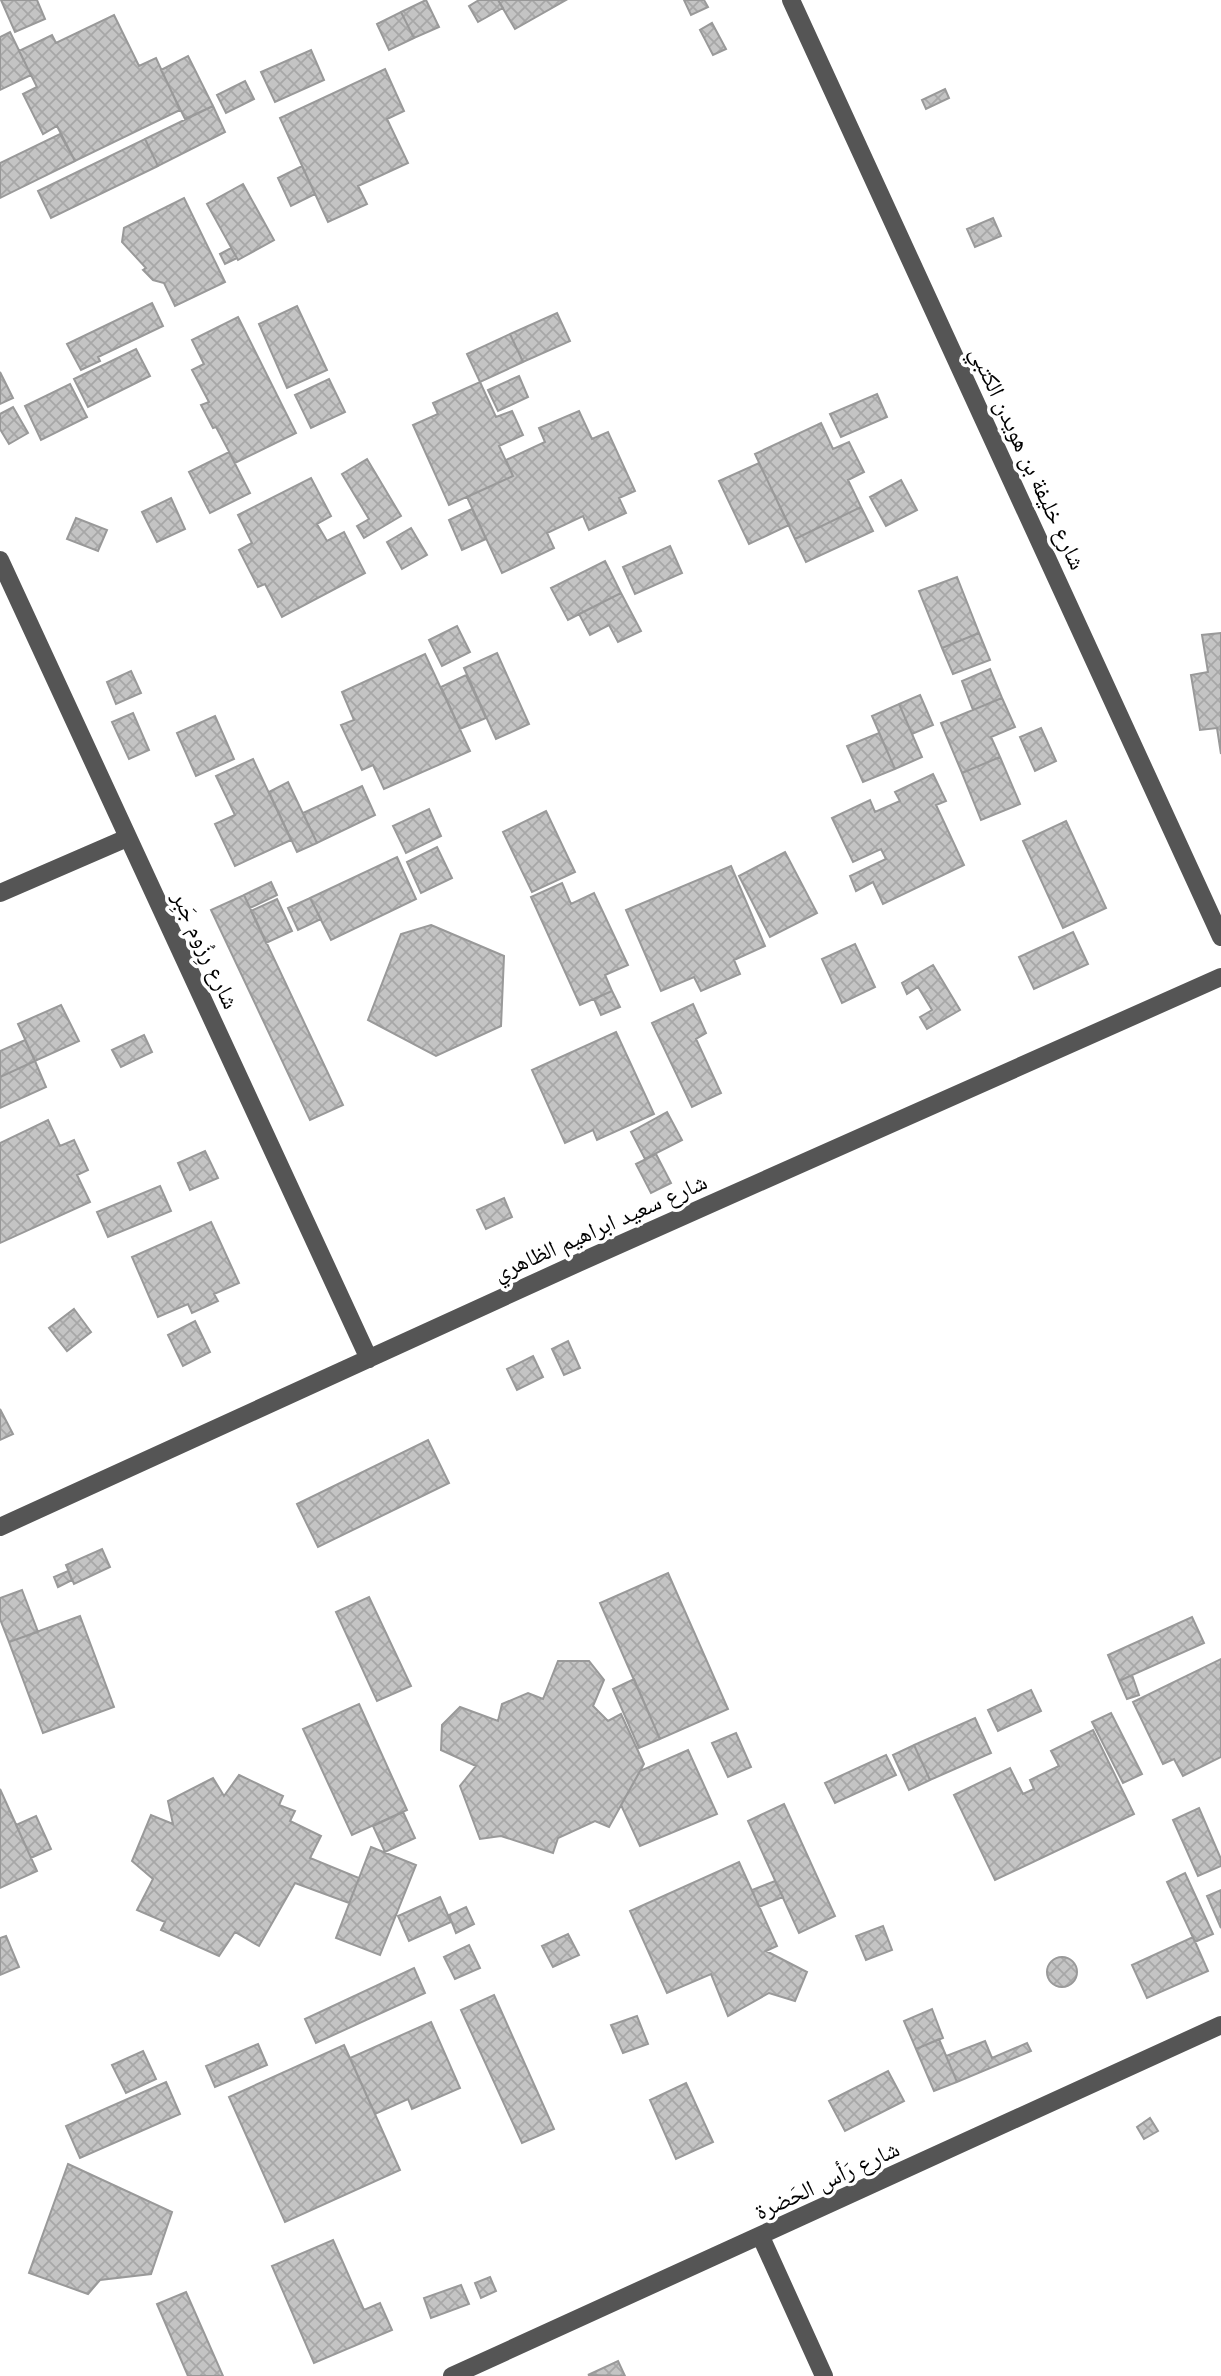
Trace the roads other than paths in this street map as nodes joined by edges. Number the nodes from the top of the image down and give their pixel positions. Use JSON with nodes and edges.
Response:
{"nodes":[{"id":1,"x":791,"y":0,"type":"edge"},
{"id":2,"x":0,"y":560,"type":"edge"},
{"id":3,"x":127,"y":838,"type":"junction"},
{"id":4,"x":0,"y":893,"type":"edge"},
{"id":5,"x":1221,"y":937,"type":"edge"},
{"id":6,"x":1221,"y":977,"type":"edge"},
{"id":7,"x":369,"y":1359,"type":"junction"},
{"id":8,"x":0,"y":1527,"type":"edge"},
{"id":9,"x":1221,"y":2025,"type":"edge"},
{"id":10,"x":761,"y":2237,"type":"junction"},
{"id":11,"x":452,"y":2376,"type":"edge"},
{"id":12,"x":824,"y":2376,"type":"edge"}],
"edges":[{"from":1,"to":5,"type":"street","name":"شارع خليفة بن هويدن الكتبي"},
{"from":2,"to":3,"type":"street","name":"شارع رِزُوم جَبِر"},
{"from":3,"to":4,"type":"street"},
{"from":3,"to":7,"type":"street","name":"شارع رِزُوم جَبِر"},
{"from":6,"to":7,"type":"street","name":"شارع سعيد ابراهيم الظاهري"},
{"from":7,"to":8,"type":"street","name":"شارع سعيد ابراهيم الظاهري"},
{"from":9,"to":10,"type":"street","name":"شارع رَأس الحَضرة"},
{"from":10,"to":11,"type":"street","name":"شارع رَأس الحَضرة"},
{"from":10,"to":12,"type":"street"}]}
